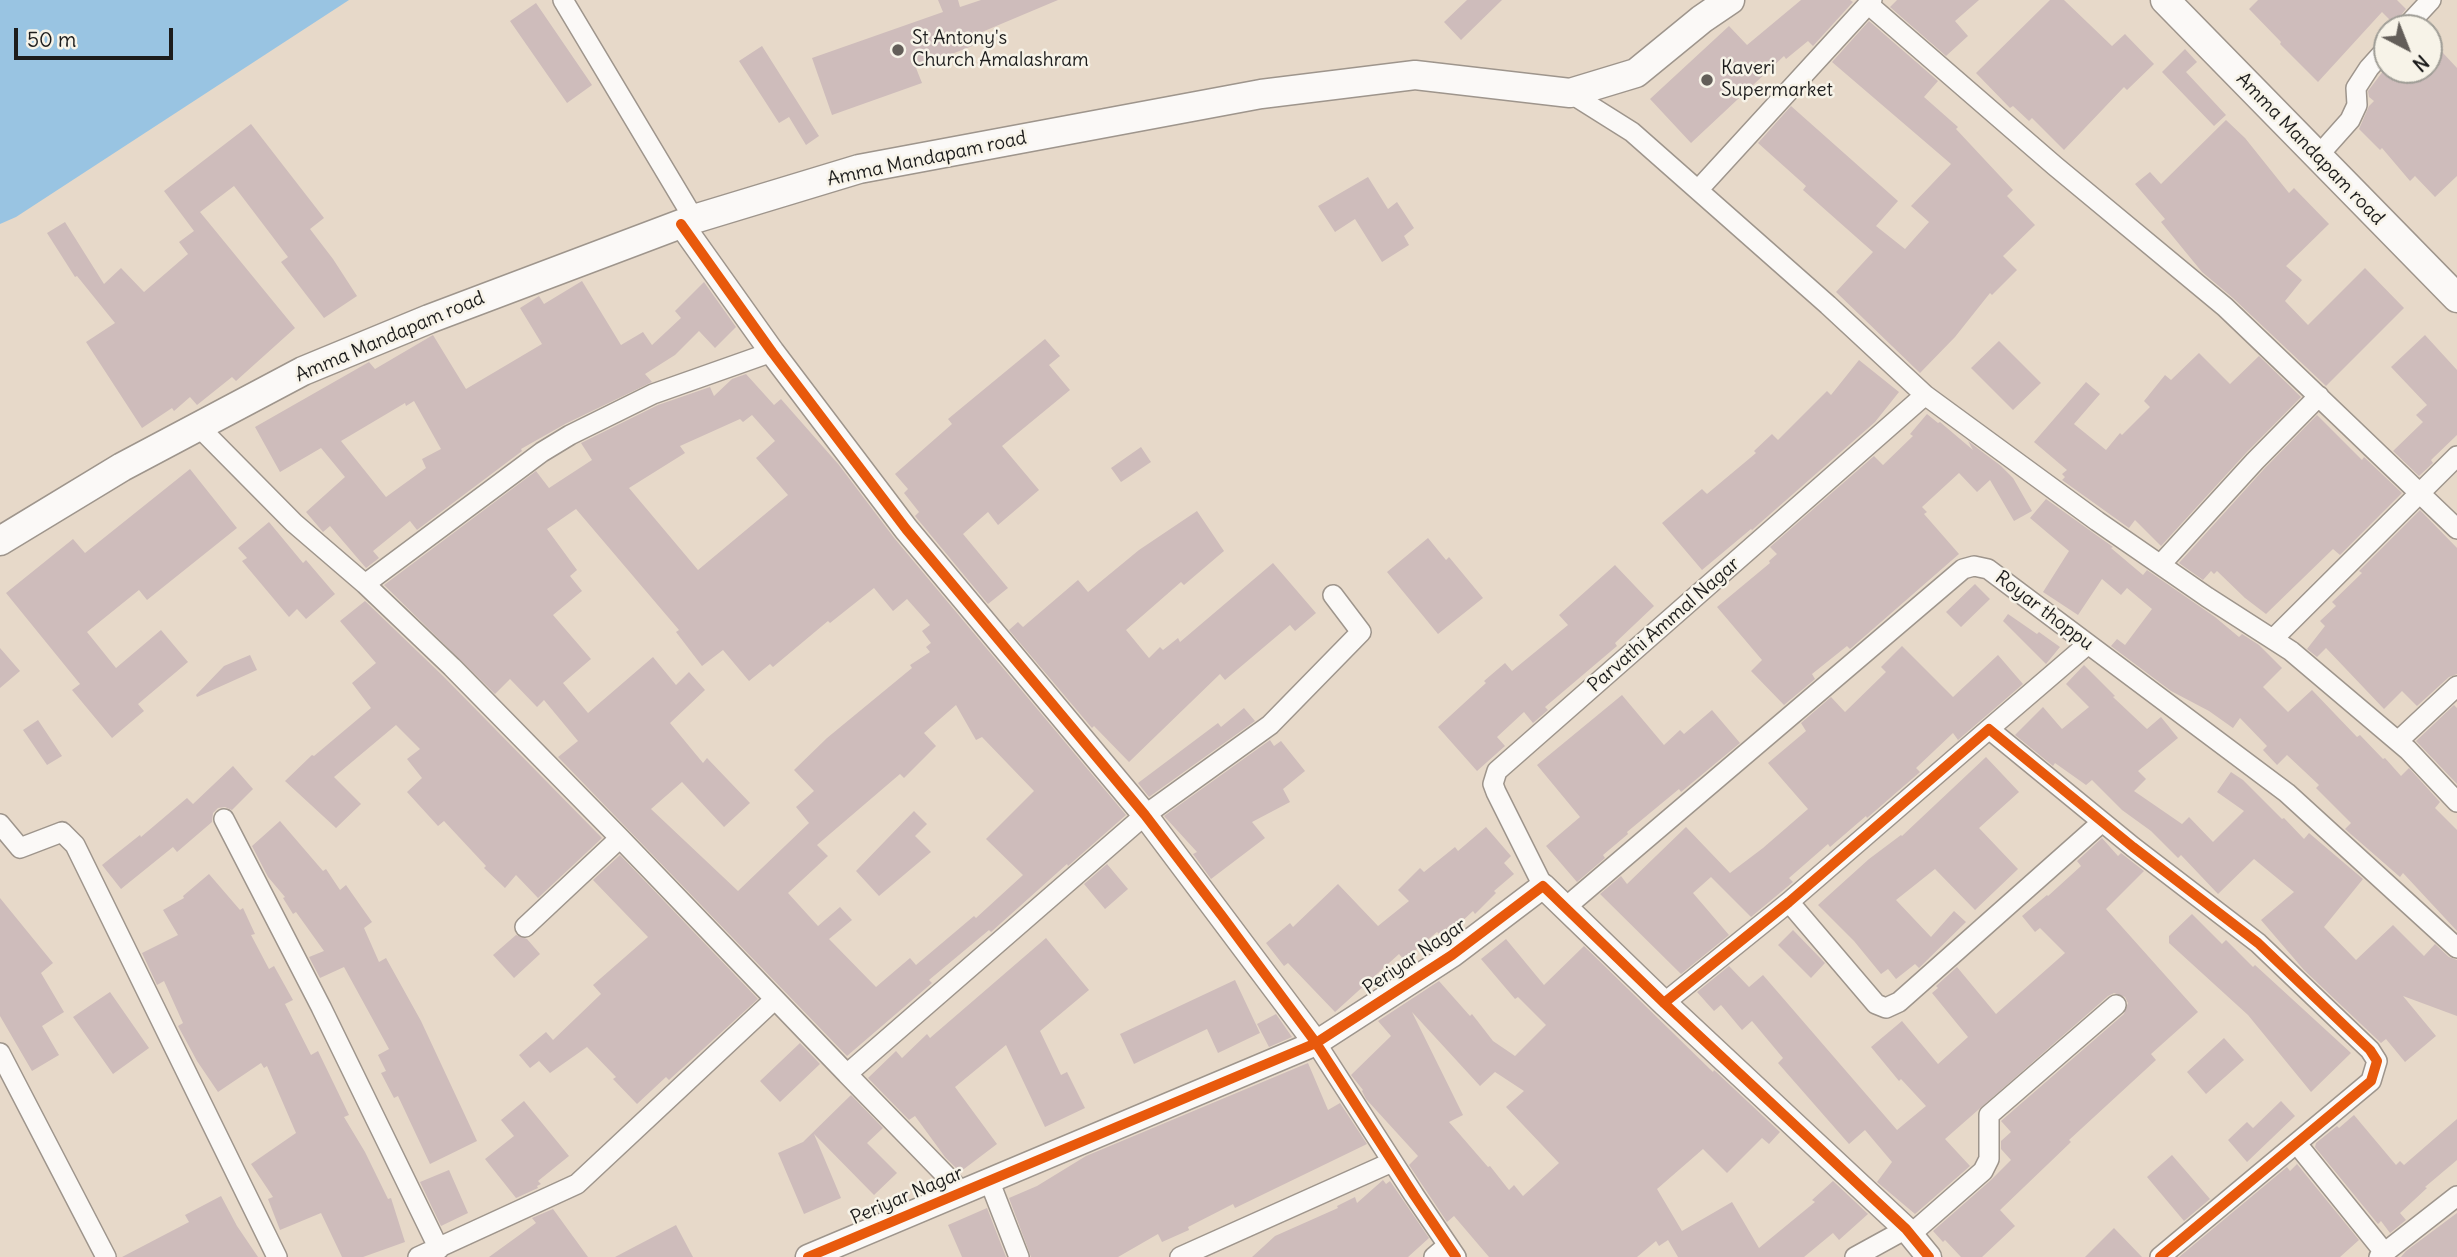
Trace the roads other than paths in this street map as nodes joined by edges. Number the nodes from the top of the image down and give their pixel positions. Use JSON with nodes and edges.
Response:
{"nodes":[{"id":1,"x":563,"y":0,"type":"edge"},
{"id":2,"x":1730,"y":0,"type":"edge"},
{"id":3,"x":2431,"y":0,"type":"edge"},
{"id":4,"x":1870,"y":2,"type":"edge"},
{"id":5,"x":2175,"y":4,"type":"edge"},
{"id":6,"x":2418,"y":14,"type":"edge"},
{"id":7,"x":2373,"y":64,"type":"edge"},
{"id":8,"x":1570,"y":93,"type":"junction"},
{"id":9,"x":2317,"y":157,"type":"junction"},
{"id":10,"x":1698,"y":190,"type":"junction"},
{"id":11,"x":687,"y":221,"type":"junction"},
{"id":12,"x":2457,"y":298,"type":"edge"},
{"id":13,"x":772,"y":352,"type":"junction"},
{"id":14,"x":1925,"y":395,"type":"junction"},
{"id":15,"x":2319,"y":396,"type":"junction"},
{"id":16,"x":199,"y":427,"type":"junction"},
{"id":17,"x":2457,"y":456,"type":"edge"},
{"id":18,"x":2420,"y":493,"type":"junction"},
{"id":19,"x":2457,"y":529,"type":"edge"},
{"id":20,"x":0,"y":541,"type":"edge"},
{"id":21,"x":2161,"y":564,"type":"junction"},
{"id":22,"x":365,"y":583,"type":"junction"},
{"id":23,"x":1333,"y":595,"type":"dead end"},
{"id":24,"x":2274,"y":638,"type":"junction"},
{"id":25,"x":2088,"y":644,"type":"junction"},
{"id":26,"x":2457,"y":686,"type":"edge"},
{"id":27,"x":1989,"y":729,"type":"junction"},
{"id":28,"x":2398,"y":741,"type":"junction"},
{"id":29,"x":2457,"y":802,"type":"edge"},
{"id":30,"x":1145,"y":815,"type":"junction"},
{"id":31,"x":224,"y":819,"type":"dead end"},
{"id":32,"x":2102,"y":822,"type":"junction"},
{"id":33,"x":0,"y":824,"type":"edge"},
{"id":34,"x":620,"y":838,"type":"junction"},
{"id":35,"x":1543,"y":886,"type":"junction"},
{"id":36,"x":1789,"y":902,"type":"junction"},
{"id":37,"x":1566,"y":908,"type":"junction"},
{"id":38,"x":525,"y":927,"type":"dead end"},
{"id":39,"x":2457,"y":948,"type":"edge"},
{"id":40,"x":774,"y":1000,"type":"junction"},
{"id":41,"x":1664,"y":1003,"type":"junction"},
{"id":42,"x":2116,"y":1006,"type":"dead end"},
{"id":43,"x":1316,"y":1043,"type":"junction"},
{"id":44,"x":0,"y":1053,"type":"edge"},
{"id":45,"x":846,"y":1074,"type":"junction"},
{"id":46,"x":2297,"y":1144,"type":"junction"},
{"id":47,"x":1392,"y":1162,"type":"junction"},
{"id":48,"x":989,"y":1181,"type":"junction"},
{"id":49,"x":962,"y":1192,"type":"junction"},
{"id":50,"x":2457,"y":1196,"type":"edge"},
{"id":51,"x":1909,"y":1232,"type":"junction"},
{"id":52,"x":439,"y":1249,"type":"junction"},
{"id":53,"x":1446,"y":1253,"type":"edge"},
{"id":54,"x":2382,"y":1255,"type":"edge"},
{"id":55,"x":106,"y":1257,"type":"edge"},
{"id":56,"x":277,"y":1257,"type":"edge"},
{"id":57,"x":418,"y":1257,"type":"edge"},
{"id":58,"x":808,"y":1257,"type":"edge"},
{"id":59,"x":1019,"y":1257,"type":"edge"},
{"id":60,"x":1180,"y":1257,"type":"edge"},
{"id":61,"x":1855,"y":1257,"type":"edge"},
{"id":62,"x":1929,"y":1257,"type":"edge"},
{"id":63,"x":2160,"y":1257,"type":"edge"}],
"edges":[{"from":1,"to":11,"type":"street"},
{"from":2,"to":8,"type":"main road","name":"Amma Mandapam road"},
{"from":3,"to":6,"type":"street"},
{"from":4,"to":10,"type":"street"},
{"from":4,"to":15,"type":"street"},
{"from":5,"to":9,"type":"main road","name":"Amma Mandapam road"},
{"from":7,"to":9,"type":"street"},
{"from":8,"to":10,"type":"street"},
{"from":8,"to":11,"type":"main road","name":"Amma Mandapam road"},
{"from":9,"to":12,"type":"main road","name":"Amma Mandapam road"},
{"from":10,"to":14,"type":"street"},
{"from":11,"to":13,"type":"street"},
{"from":11,"to":16,"type":"main road","name":"Amma Mandapam road"},
{"from":13,"to":22,"type":"street"},
{"from":13,"to":30,"type":"street"},
{"from":14,"to":21,"type":"street"},
{"from":14,"to":35,"type":"street","name":"Parvathi Ammal Nagar"},
{"from":15,"to":18,"type":"street"},
{"from":15,"to":21,"type":"street"},
{"from":16,"to":20,"type":"main road","name":"Amma Mandapam road"},
{"from":16,"to":22,"type":"street"},
{"from":17,"to":18,"type":"street"},
{"from":18,"to":19,"type":"street"},
{"from":18,"to":24,"type":"street"},
{"from":21,"to":24,"type":"street"},
{"from":22,"to":34,"type":"street"},
{"from":23,"to":30,"type":"street"},
{"from":24,"to":28,"type":"street"},
{"from":25,"to":27,"type":"street"},
{"from":25,"to":37,"type":"street","name":"Royar thoppu"},
{"from":25,"to":39,"type":"street","name":"Royar thoppu"},
{"from":26,"to":28,"type":"street"},
{"from":27,"to":32,"type":"street"},
{"from":27,"to":36,"type":"street"},
{"from":28,"to":29,"type":"street"},
{"from":30,"to":43,"type":"street"},
{"from":30,"to":45,"type":"street"},
{"from":31,"to":52,"type":"street"},
{"from":32,"to":36,"type":"street"},
{"from":32,"to":46,"type":"street"},
{"from":33,"to":56,"type":"street"},
{"from":34,"to":38,"type":"street"},
{"from":34,"to":40,"type":"street"},
{"from":35,"to":37,"type":"street"},
{"from":35,"to":43,"type":"street","name":"Periyar Nagar"},
{"from":36,"to":41,"type":"street"},
{"from":37,"to":41,"type":"street"},
{"from":40,"to":45,"type":"street"},
{"from":40,"to":52,"type":"street"},
{"from":41,"to":51,"type":"street"},
{"from":42,"to":51,"type":"street"},
{"from":43,"to":47,"type":"street"},
{"from":43,"to":48,"type":"street","name":"Periyar Nagar"},
{"from":44,"to":55,"type":"street"},
{"from":45,"to":49,"type":"street"},
{"from":46,"to":54,"type":"street"},
{"from":46,"to":63,"type":"street"},
{"from":47,"to":53,"type":"street"},
{"from":47,"to":60,"type":"street"},
{"from":48,"to":49,"type":"street","name":"Periyar Nagar"},
{"from":48,"to":59,"type":"street"},
{"from":49,"to":58,"type":"street","name":"Periyar Nagar"},
{"from":50,"to":54,"type":"street"},
{"from":51,"to":61,"type":"street"},
{"from":51,"to":62,"type":"street"},
{"from":52,"to":57,"type":"street"}]}
